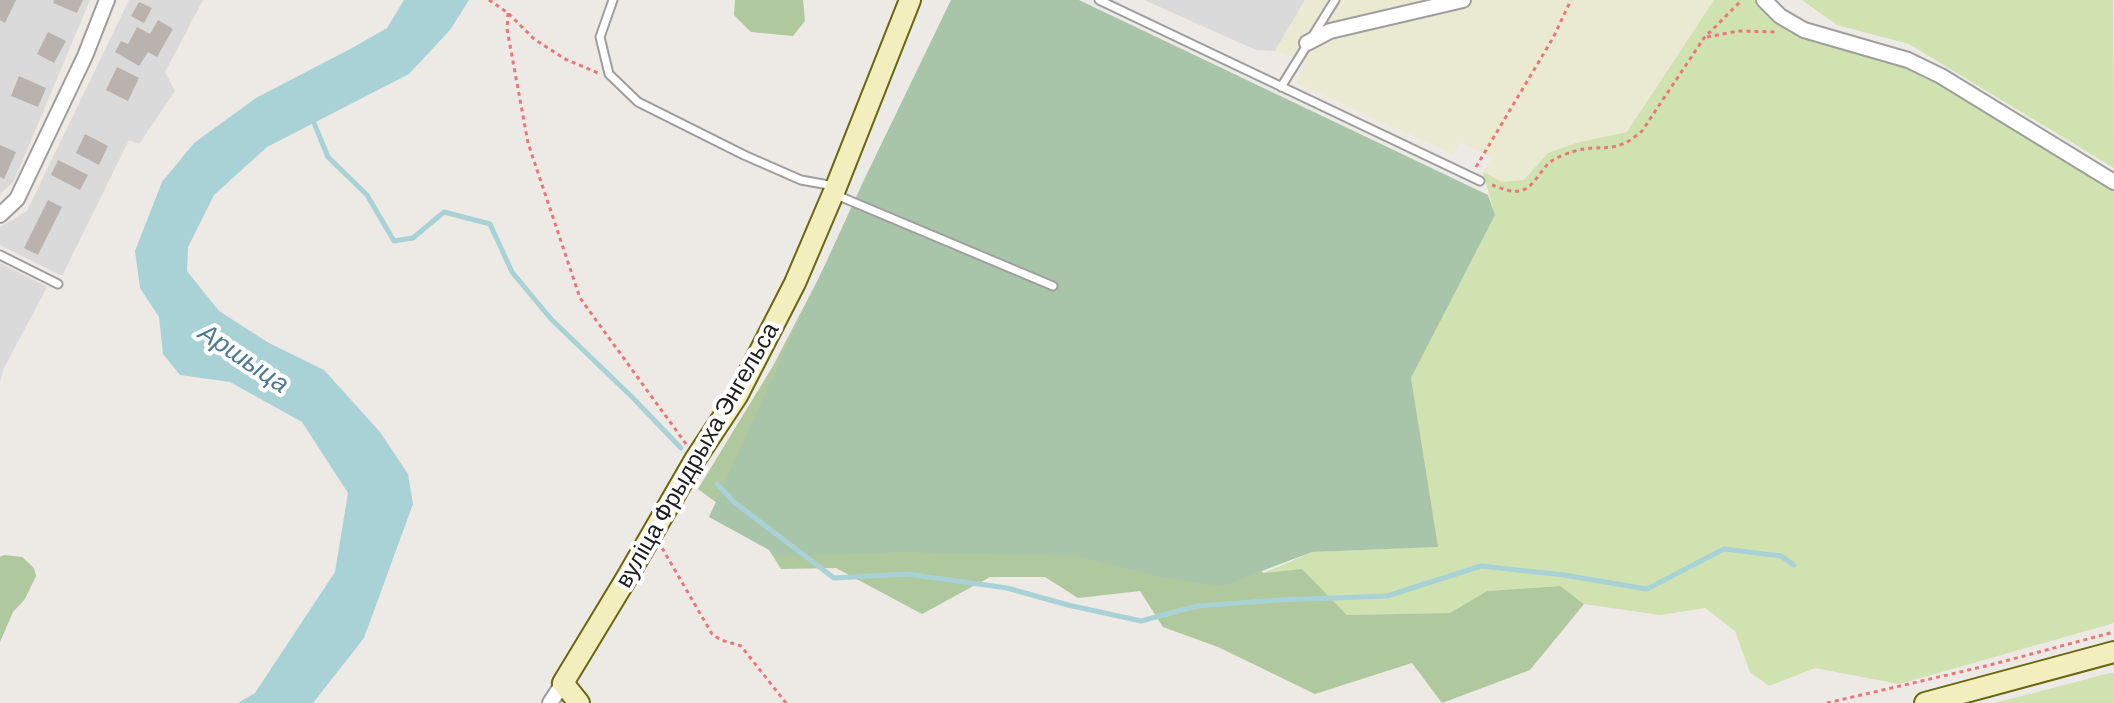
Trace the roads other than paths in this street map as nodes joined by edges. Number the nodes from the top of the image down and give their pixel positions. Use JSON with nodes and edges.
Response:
{"nodes":[{"id":1,"x":107,"y":0,"type":"edge"},
{"id":2,"x":613,"y":0,"type":"edge"},
{"id":3,"x":910,"y":0,"type":"edge"},
{"id":4,"x":1099,"y":0,"type":"edge"},
{"id":5,"x":1335,"y":0,"type":"edge"},
{"id":6,"x":1463,"y":0,"type":"edge"},
{"id":7,"x":1764,"y":0,"type":"edge"},
{"id":8,"x":1307,"y":43,"type":"junction"},
{"id":9,"x":1281,"y":87,"type":"junction"},
{"id":10,"x":1480,"y":181,"type":"road end"},
{"id":11,"x":2114,"y":182,"type":"edge"},
{"id":12,"x":834,"y":190,"type":"junction"},
{"id":13,"x":0,"y":215,"type":"edge"},
{"id":14,"x":0,"y":255,"type":"edge"},
{"id":15,"x":58,"y":284,"type":"dead end"},
{"id":16,"x":1053,"y":286,"type":"dead end"},
{"id":17,"x":2114,"y":652,"type":"edge"},
{"id":18,"x":563,"y":683,"type":"junction"},
{"id":19,"x":550,"y":703,"type":"edge"},
{"id":20,"x":579,"y":703,"type":"edge"},
{"id":21,"x":1925,"y":703,"type":"edge"}],
"edges":[{"from":1,"to":13,"type":"street"},
{"from":2,"to":12,"type":"lane"},
{"from":3,"to":12,"type":"street","name":"вуліца Фрыдрыха Энгельса"},
{"from":4,"to":9,"type":"lane"},
{"from":5,"to":8,"type":"lane"},
{"from":6,"to":8,"type":"street"},
{"from":7,"to":11,"type":"street"},
{"from":8,"to":9,"type":"lane"},
{"from":9,"to":10,"type":"lane"},
{"from":12,"to":16,"type":"lane"},
{"from":12,"to":18,"type":"street","name":"вуліца Фрыдрыха Энгельса"},
{"from":14,"to":15,"type":"lane"},
{"from":17,"to":21,"type":"street"},
{"from":18,"to":19,"type":"street"},
{"from":18,"to":20,"type":"street"}]}
